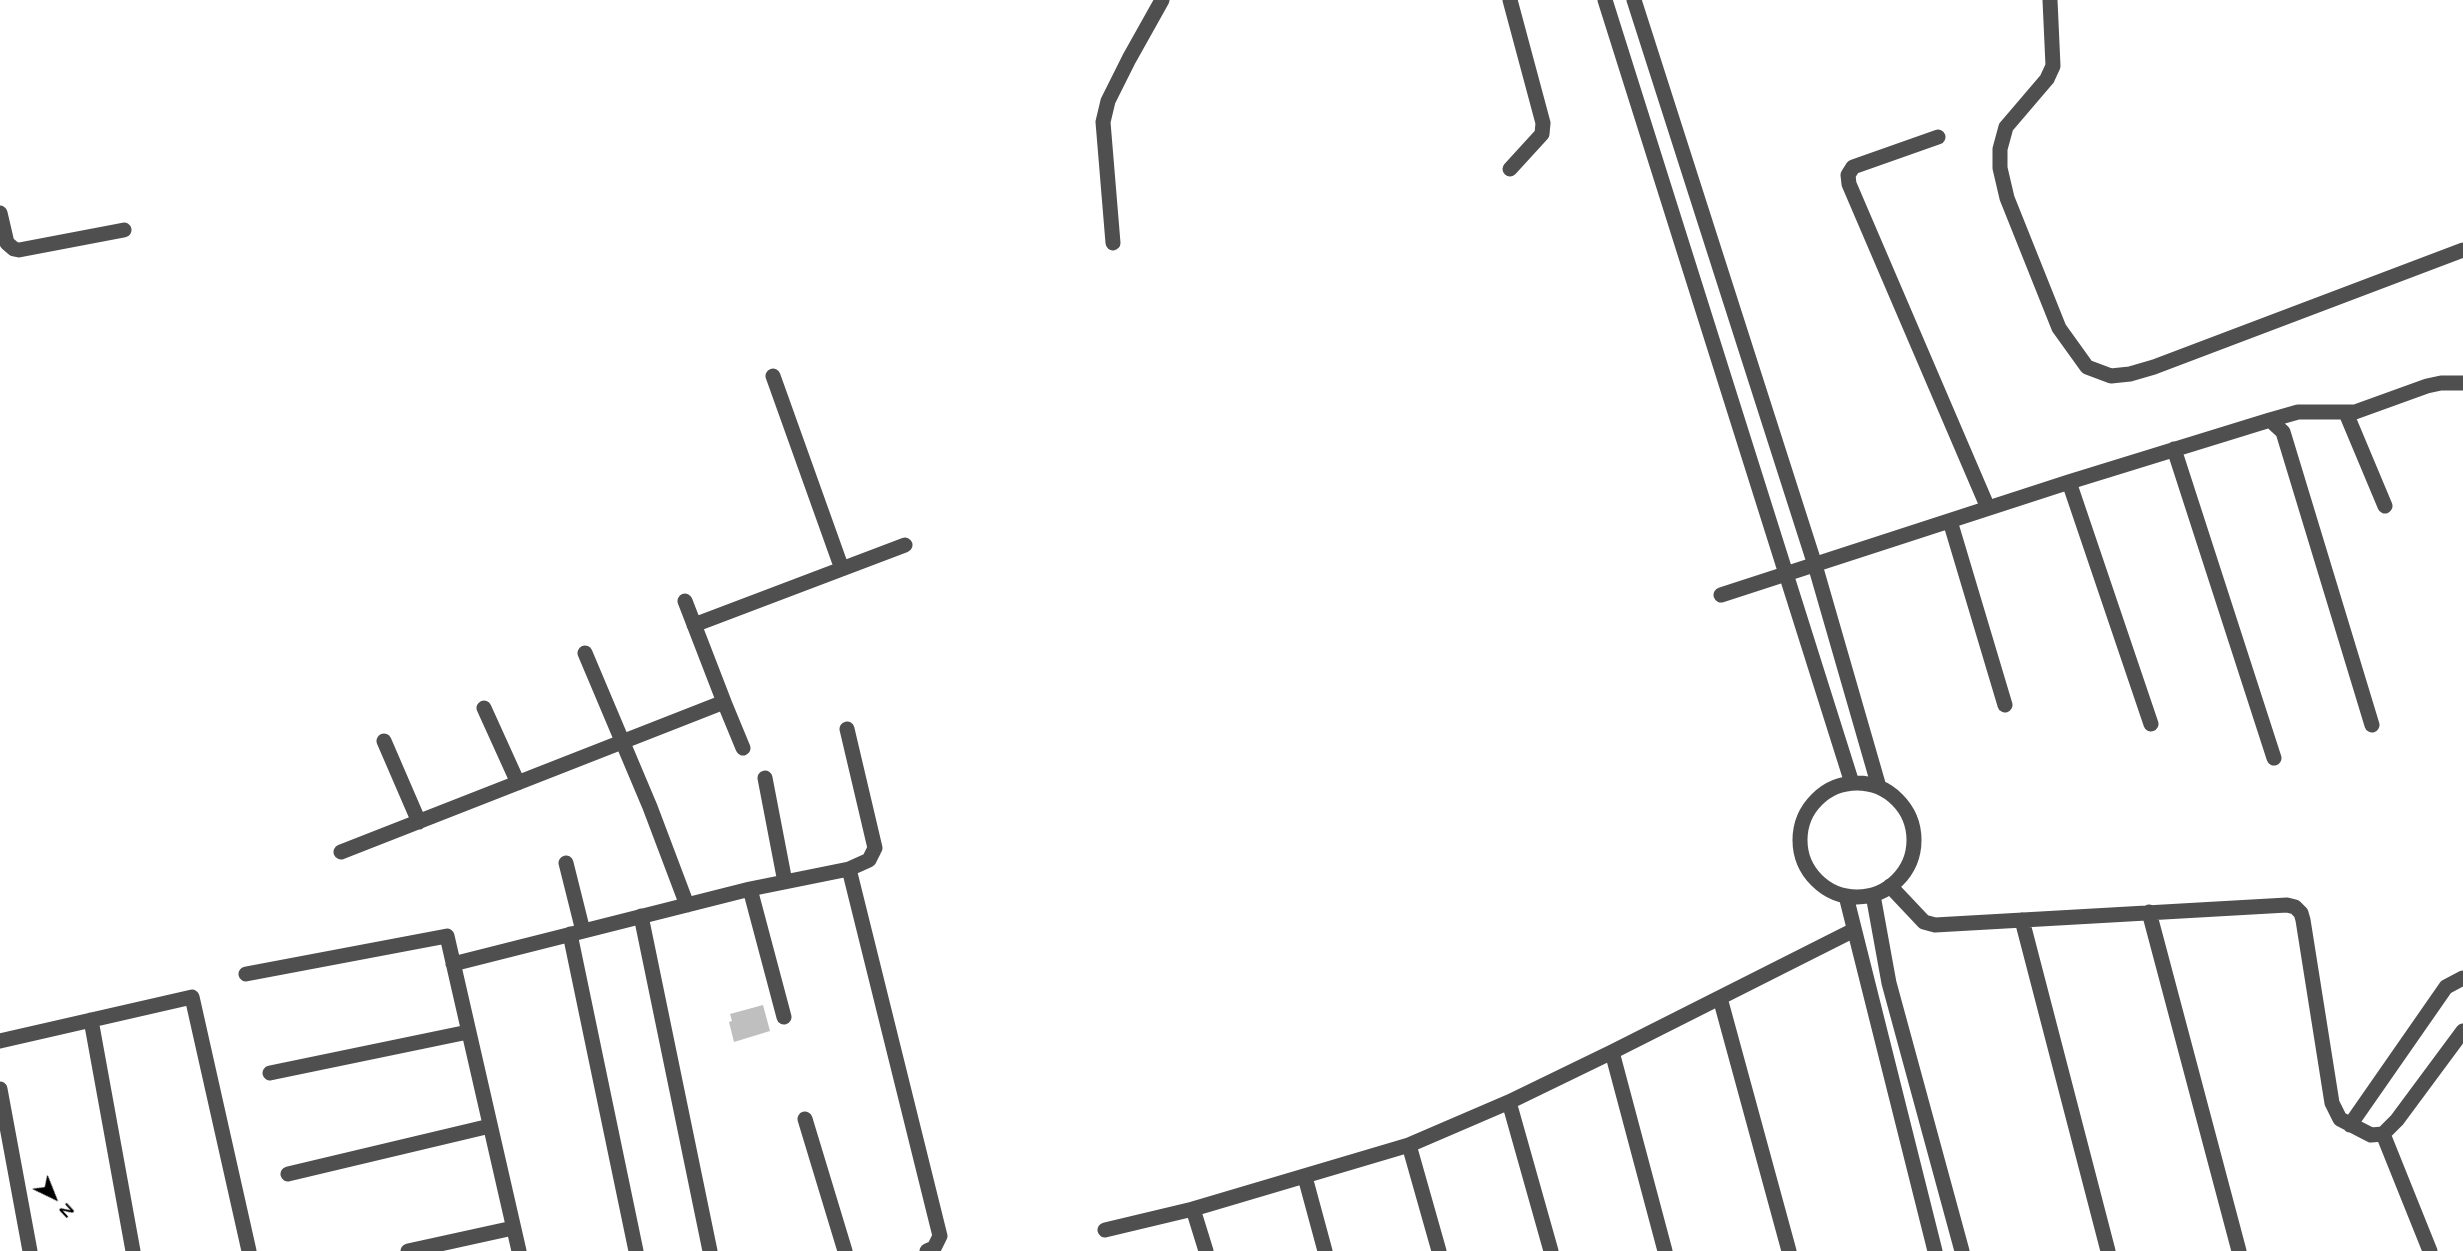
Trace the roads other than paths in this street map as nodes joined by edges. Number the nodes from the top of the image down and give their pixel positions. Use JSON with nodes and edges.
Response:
{"nodes":[{"id":1,"x":1162,"y":0,"type":"edge"},
{"id":2,"x":1510,"y":0,"type":"edge"},
{"id":3,"x":1605,"y":0,"type":"edge"},
{"id":4,"x":1634,"y":0,"type":"edge"},
{"id":5,"x":2050,"y":0,"type":"edge"},
{"id":6,"x":1938,"y":137,"type":"dead end"},
{"id":7,"x":1510,"y":169,"type":"dead end"},
{"id":8,"x":0,"y":213,"type":"edge"},
{"id":9,"x":124,"y":230,"type":"dead end"},
{"id":10,"x":1113,"y":243,"type":"dead end"},
{"id":11,"x":2463,"y":250,"type":"edge"},
{"id":12,"x":773,"y":376,"type":"dead end"},
{"id":13,"x":2463,"y":383,"type":"edge"},
{"id":14,"x":2346,"y":413,"type":"junction"},
{"id":15,"x":2270,"y":420,"type":"junction"},
{"id":16,"x":2174,"y":449,"type":"junction"},
{"id":17,"x":2068,"y":482,"type":"junction"},
{"id":18,"x":2385,"y":506,"type":"dead end"},
{"id":19,"x":1988,"y":508,"type":"junction"},
{"id":20,"x":1950,"y":520,"type":"junction"},
{"id":21,"x":905,"y":545,"type":"dead end"},
{"id":22,"x":1815,"y":565,"type":"junction"},
{"id":23,"x":842,"y":568,"type":"junction"},
{"id":24,"x":1786,"y":573,"type":"junction"},
{"id":25,"x":1721,"y":595,"type":"dead end"},
{"id":26,"x":685,"y":601,"type":"dead end"},
{"id":27,"x":694,"y":625,"type":"junction"},
{"id":28,"x":585,"y":653,"type":"dead end"},
{"id":29,"x":724,"y":702,"type":"junction"},
{"id":30,"x":2005,"y":705,"type":"dead end"},
{"id":31,"x":484,"y":708,"type":"dead end"},
{"id":32,"x":2151,"y":724,"type":"dead end"},
{"id":33,"x":2372,"y":725,"type":"dead end"},
{"id":34,"x":847,"y":729,"type":"dead end"},
{"id":35,"x":384,"y":741,"type":"dead end"},
{"id":36,"x":743,"y":748,"type":"dead end"},
{"id":37,"x":2274,"y":758,"type":"dead end"},
{"id":38,"x":765,"y":778,"type":"dead end"},
{"id":39,"x":518,"y":783,"type":"junction"},
{"id":40,"x":1852,"y":783,"type":"junction"},
{"id":41,"x":1879,"y":787,"type":"junction"},
{"id":42,"x":419,"y":822,"type":"junction"},
{"id":43,"x":341,"y":852,"type":"dead end"},
{"id":44,"x":566,"y":863,"type":"dead end"},
{"id":45,"x":849,"y":869,"type":"junction"},
{"id":46,"x":784,"y":882,"type":"junction"},
{"id":47,"x":1890,"y":886,"type":"junction"},
{"id":48,"x":750,"y":889,"type":"junction"},
{"id":49,"x":1873,"y":895,"type":"junction"},
{"id":50,"x":1846,"y":896,"type":"junction"},
{"id":51,"x":687,"y":905,"type":"junction"},
{"id":52,"x":2149,"y":912,"type":"junction"},
{"id":53,"x":641,"y":916,"type":"junction"},
{"id":54,"x":2022,"y":920,"type":"junction"},
{"id":55,"x":1854,"y":930,"type":"junction"},
{"id":56,"x":576,"y":933,"type":"junction"},
{"id":57,"x":453,"y":964,"type":"junction"},
{"id":58,"x":246,"y":974,"type":"dead end"},
{"id":59,"x":2463,"y":978,"type":"edge"},
{"id":60,"x":1720,"y":999,"type":"junction"},
{"id":61,"x":784,"y":1017,"type":"dead end"},
{"id":62,"x":91,"y":1020,"type":"junction"},
{"id":63,"x":2463,"y":1031,"type":"edge"},
{"id":64,"x":468,"y":1032,"type":"junction"},
{"id":65,"x":0,"y":1041,"type":"edge"},
{"id":66,"x":1612,"y":1052,"type":"junction"},
{"id":67,"x":270,"y":1073,"type":"dead end"},
{"id":68,"x":0,"y":1089,"type":"edge"},
{"id":69,"x":1509,"y":1102,"type":"junction"},
{"id":70,"x":805,"y":1119,"type":"dead end"},
{"id":71,"x":2350,"y":1125,"type":"junction"},
{"id":72,"x":490,"y":1126,"type":"junction"},
{"id":73,"x":2382,"y":1134,"type":"junction"},
{"id":74,"x":1409,"y":1145,"type":"junction"},
{"id":75,"x":288,"y":1174,"type":"dead end"},
{"id":76,"x":1305,"y":1177,"type":"junction"},
{"id":77,"x":1193,"y":1209,"type":"junction"},
{"id":78,"x":513,"y":1228,"type":"junction"},
{"id":79,"x":1105,"y":1230,"type":"dead end"},
{"id":80,"x":30,"y":1251,"type":"edge"},
{"id":81,"x":133,"y":1251,"type":"edge"},
{"id":82,"x":249,"y":1251,"type":"edge"},
{"id":83,"x":408,"y":1251,"type":"edge"},
{"id":84,"x":519,"y":1251,"type":"edge"},
{"id":85,"x":636,"y":1251,"type":"edge"},
{"id":86,"x":710,"y":1251,"type":"edge"},
{"id":87,"x":845,"y":1251,"type":"edge"},
{"id":88,"x":927,"y":1251,"type":"edge"},
{"id":89,"x":1206,"y":1251,"type":"edge"},
{"id":90,"x":1325,"y":1251,"type":"edge"},
{"id":91,"x":1439,"y":1251,"type":"edge"},
{"id":92,"x":1551,"y":1251,"type":"edge"},
{"id":93,"x":1665,"y":1251,"type":"edge"},
{"id":94,"x":1789,"y":1251,"type":"edge"},
{"id":95,"x":1935,"y":1251,"type":"edge"},
{"id":96,"x":1962,"y":1251,"type":"edge"},
{"id":97,"x":2108,"y":1251,"type":"edge"},
{"id":98,"x":2239,"y":1251,"type":"edge"},
{"id":99,"x":2430,"y":1251,"type":"edge"}],
"edges":[{"from":1,"to":10,"type":"street"},
{"from":2,"to":7,"type":"street"},
{"from":3,"to":24,"type":"street"},
{"from":4,"to":22,"type":"street"},
{"from":5,"to":11,"type":"street"},
{"from":6,"to":19,"type":"street"},
{"from":8,"to":9,"type":"street"},
{"from":12,"to":23,"type":"street"},
{"from":13,"to":14,"type":"street"},
{"from":14,"to":15,"type":"street"},
{"from":14,"to":18,"type":"street"},
{"from":15,"to":16,"type":"street"},
{"from":15,"to":33,"type":"street"},
{"from":16,"to":17,"type":"street"},
{"from":16,"to":37,"type":"street"},
{"from":17,"to":19,"type":"street"},
{"from":17,"to":32,"type":"street"},
{"from":19,"to":20,"type":"street"},
{"from":20,"to":22,"type":"street"},
{"from":20,"to":30,"type":"street"},
{"from":21,"to":23,"type":"street"},
{"from":22,"to":24,"type":"street"},
{"from":22,"to":41,"type":"street"},
{"from":23,"to":27,"type":"street"},
{"from":24,"to":25,"type":"street"},
{"from":24,"to":40,"type":"street"},
{"from":26,"to":27,"type":"street"},
{"from":27,"to":29,"type":"street"},
{"from":28,"to":51,"type":"street"},
{"from":29,"to":36,"type":"street"},
{"from":29,"to":39,"type":"street"},
{"from":31,"to":39,"type":"street"},
{"from":34,"to":45,"type":"street"},
{"from":35,"to":42,"type":"street"},
{"from":38,"to":46,"type":"street"},
{"from":39,"to":42,"type":"street"},
{"from":40,"to":41,"type":"street"},
{"from":40,"to":50,"type":"street"},
{"from":41,"to":47,"type":"street"},
{"from":42,"to":43,"type":"street"},
{"from":44,"to":56,"type":"street"},
{"from":45,"to":46,"type":"street"},
{"from":45,"to":88,"type":"street"},
{"from":46,"to":48,"type":"street"},
{"from":47,"to":49,"type":"street"},
{"from":47,"to":54,"type":"street"},
{"from":48,"to":51,"type":"street"},
{"from":48,"to":61,"type":"street"},
{"from":49,"to":50,"type":"street"},
{"from":49,"to":96,"type":"street"},
{"from":50,"to":55,"type":"street"},
{"from":51,"to":53,"type":"street"},
{"from":52,"to":54,"type":"street"},
{"from":52,"to":71,"type":"street"},
{"from":52,"to":98,"type":"street"},
{"from":53,"to":56,"type":"street"},
{"from":53,"to":86,"type":"street"},
{"from":54,"to":97,"type":"street"},
{"from":55,"to":60,"type":"street"},
{"from":55,"to":95,"type":"street"},
{"from":56,"to":57,"type":"street"},
{"from":56,"to":85,"type":"street"},
{"from":57,"to":58,"type":"street"},
{"from":57,"to":64,"type":"street"},
{"from":59,"to":71,"type":"street"},
{"from":60,"to":66,"type":"street"},
{"from":60,"to":94,"type":"street"},
{"from":62,"to":65,"type":"street"},
{"from":62,"to":81,"type":"street"},
{"from":62,"to":82,"type":"street"},
{"from":63,"to":73,"type":"street"},
{"from":64,"to":67,"type":"street"},
{"from":64,"to":72,"type":"street"},
{"from":66,"to":69,"type":"street"},
{"from":66,"to":93,"type":"street"},
{"from":68,"to":80,"type":"street"},
{"from":69,"to":74,"type":"street"},
{"from":69,"to":92,"type":"street"},
{"from":70,"to":87,"type":"street"},
{"from":71,"to":73,"type":"street"},
{"from":72,"to":75,"type":"street"},
{"from":72,"to":78,"type":"street"},
{"from":73,"to":99,"type":"street"},
{"from":74,"to":76,"type":"street"},
{"from":74,"to":91,"type":"street"},
{"from":76,"to":77,"type":"street"},
{"from":76,"to":90,"type":"street"},
{"from":77,"to":79,"type":"street"},
{"from":77,"to":89,"type":"street"},
{"from":78,"to":83,"type":"street"},
{"from":78,"to":84,"type":"street"}]}
